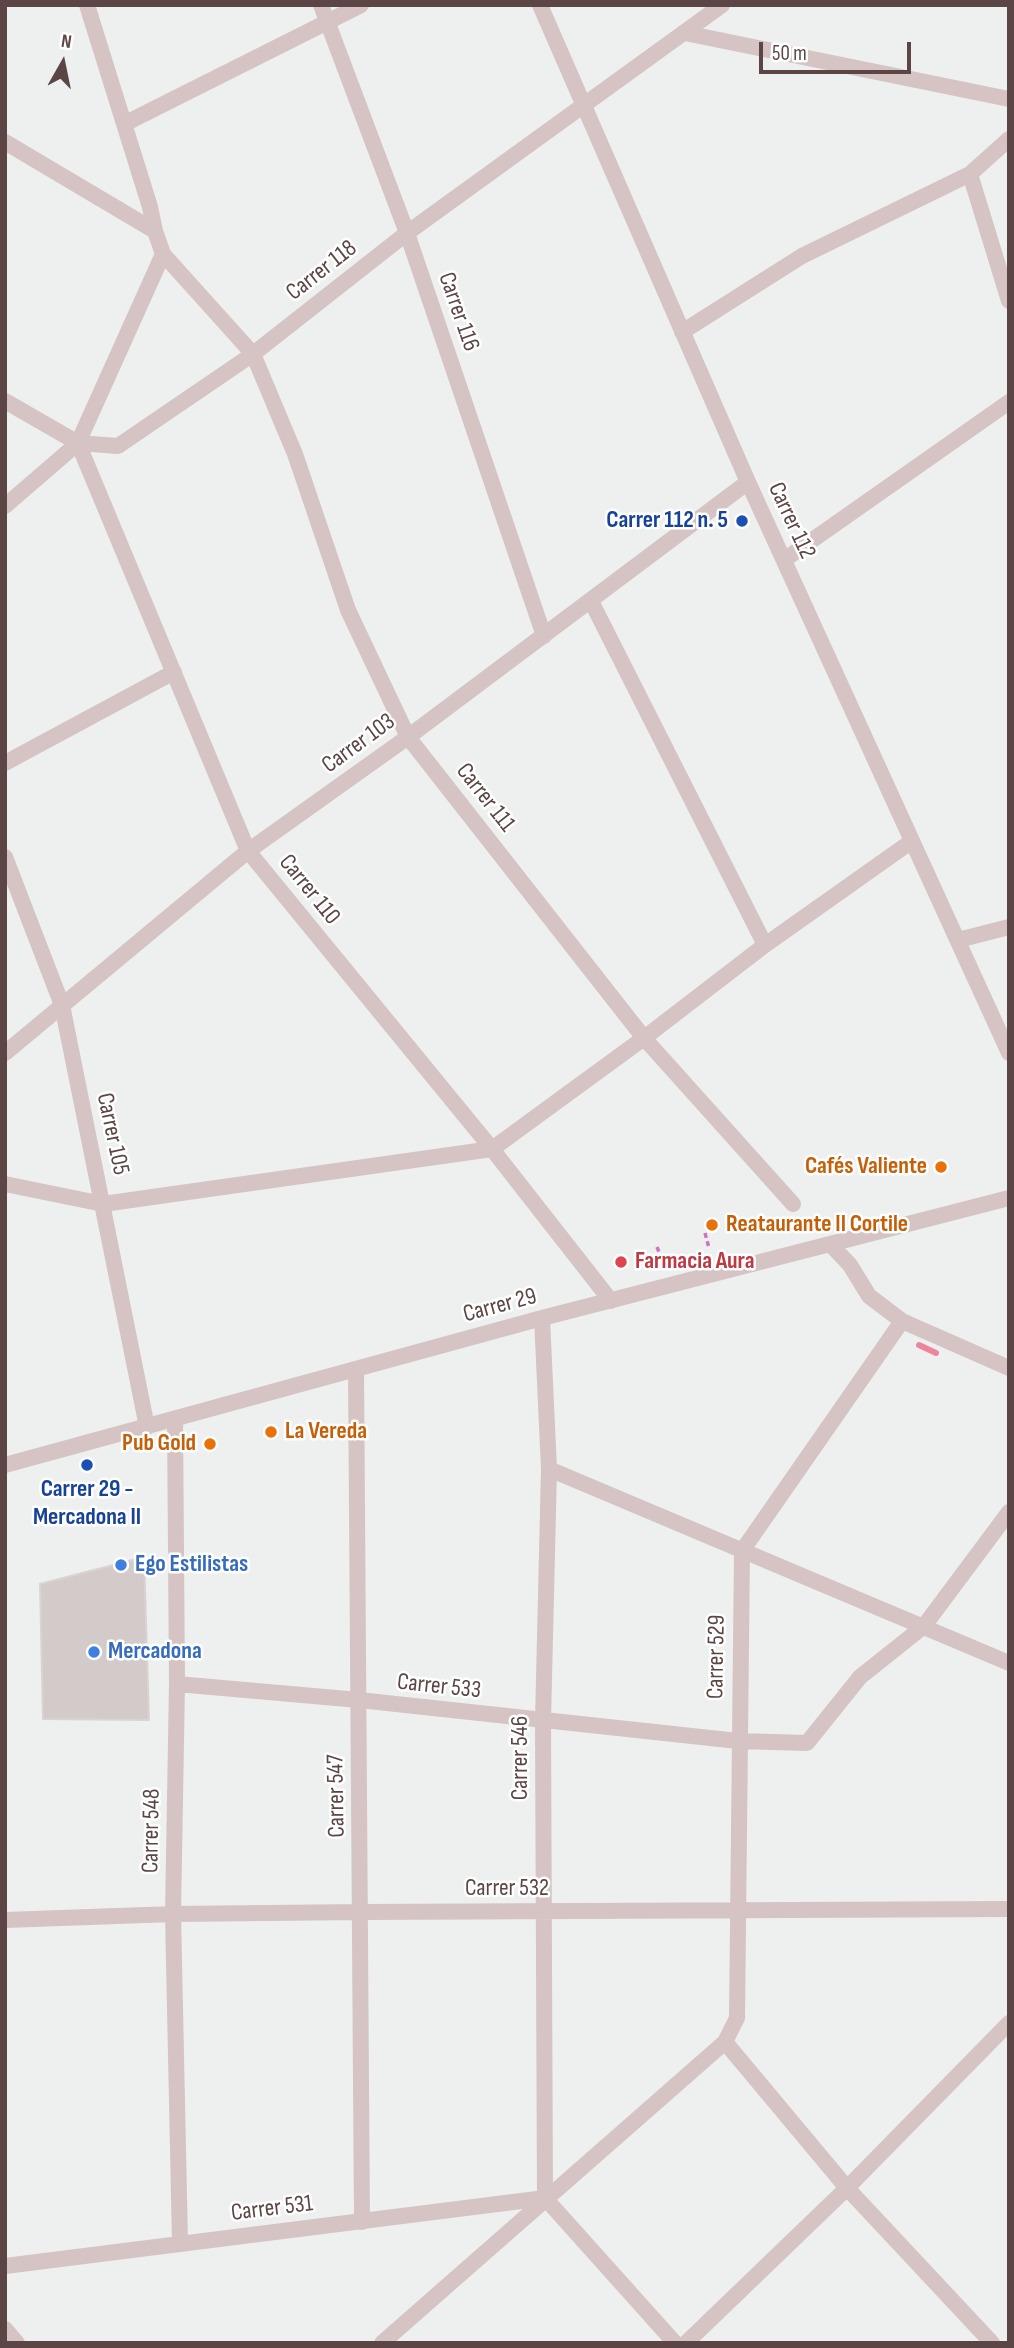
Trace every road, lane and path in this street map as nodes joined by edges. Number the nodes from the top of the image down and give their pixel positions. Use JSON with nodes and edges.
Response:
{"nodes":[{"id":1,"x":88,"y":5,"type":"edge"},
{"id":2,"x":321,"y":5,"type":"edge"},
{"id":3,"x":361,"y":5,"type":"edge"},
{"id":4,"x":540,"y":5,"type":"edge"},
{"id":5,"x":722,"y":5,"type":"edge"},
{"id":6,"x":328,"y":23,"type":"junction"},
{"id":7,"x":685,"y":33,"type":"junction"},
{"id":8,"x":1009,"y":99,"type":"edge"},
{"id":9,"x":583,"y":104,"type":"junction"},
{"id":10,"x":124,"y":124,"type":"junction"},
{"id":11,"x":1009,"y":139,"type":"edge"},
{"id":12,"x":5,"y":142,"type":"edge"},
{"id":13,"x":971,"y":174,"type":"junction"},
{"id":14,"x":155,"y":231,"type":"junction"},
{"id":15,"x":407,"y":233,"type":"junction"},
{"id":16,"x":163,"y":254,"type":"junction"},
{"id":17,"x":1009,"y":301,"type":"edge"},
{"id":18,"x":682,"y":332,"type":"junction"},
{"id":19,"x":253,"y":354,"type":"junction"},
{"id":20,"x":5,"y":401,"type":"edge"},
{"id":21,"x":1009,"y":402,"type":"edge"},
{"id":22,"x":78,"y":443,"type":"junction"},
{"id":23,"x":748,"y":482,"type":"junction"},
{"id":24,"x":5,"y":506,"type":"edge"},
{"id":25,"x":784,"y":560,"type":"junction"},
{"id":26,"x":591,"y":601,"type":"junction"},
{"id":27,"x":544,"y":636,"type":"junction"},
{"id":28,"x":174,"y":672,"type":"junction"},
{"id":29,"x":408,"y":737,"type":"junction"},
{"id":30,"x":5,"y":763,"type":"edge"},
{"id":31,"x":912,"y":841,"type":"junction"},
{"id":32,"x":248,"y":851,"type":"junction"},
{"id":33,"x":5,"y":857,"type":"edge"},
{"id":34,"x":1009,"y":927,"type":"edge"},
{"id":35,"x":958,"y":940,"type":"junction"},
{"id":36,"x":765,"y":945,"type":"junction"},
{"id":37,"x":62,"y":1005,"type":"junction"},
{"id":38,"x":644,"y":1038,"type":"junction"},
{"id":39,"x":5,"y":1053,"type":"edge"},
{"id":40,"x":1009,"y":1053,"type":"edge"},
{"id":41,"x":492,"y":1149,"type":"junction"},
{"id":42,"x":5,"y":1184,"type":"edge"},
{"id":43,"x":1009,"y":1198,"type":"edge"},
{"id":44,"x":103,"y":1204,"type":"junction"},
{"id":45,"x":793,"y":1204,"type":"dead end"},
{"id":46,"x":705,"y":1233,"type":"dead end"},
{"id":47,"x":830,"y":1244,"type":"junction"},
{"id":48,"x":657,"y":1247,"type":"dead end"},
{"id":49,"x":709,"y":1248,"type":"dead end"},
{"id":50,"x":662,"y":1260,"type":"dead end"},
{"id":51,"x":611,"y":1301,"type":"junction"},
{"id":52,"x":542,"y":1318,"type":"junction"},
{"id":53,"x":902,"y":1321,"type":"junction"},
{"id":54,"x":1009,"y":1368,"type":"edge"},
{"id":55,"x":356,"y":1369,"type":"junction"},
{"id":56,"x":175,"y":1419,"type":"junction"},
{"id":57,"x":147,"y":1427,"type":"junction"},
{"id":58,"x":11,"y":1464,"type":"edge"},
{"id":59,"x":549,"y":1469,"type":"junction"},
{"id":60,"x":5,"y":1482,"type":"edge"},
{"id":61,"x":1009,"y":1512,"type":"edge"},
{"id":62,"x":742,"y":1551,"type":"junction"},
{"id":63,"x":924,"y":1626,"type":"junction"},
{"id":64,"x":1009,"y":1662,"type":"edge"},
{"id":65,"x":177,"y":1684,"type":"junction"},
{"id":66,"x":359,"y":1700,"type":"junction"},
{"id":67,"x":543,"y":1721,"type":"junction"},
{"id":68,"x":738,"y":1741,"type":"junction"},
{"id":69,"x":1009,"y":1909,"type":"edge"},
{"id":70,"x":545,"y":1911,"type":"junction"},
{"id":71,"x":738,"y":1911,"type":"junction"},
{"id":72,"x":362,"y":1912,"type":"junction"},
{"id":73,"x":173,"y":1914,"type":"junction"},
{"id":74,"x":5,"y":1920,"type":"edge"},
{"id":75,"x":1009,"y":2023,"type":"edge"},
{"id":76,"x":725,"y":2042,"type":"junction"},
{"id":77,"x":847,"y":2188,"type":"junction"},
{"id":78,"x":545,"y":2198,"type":"junction"},
{"id":79,"x":362,"y":2222,"type":"junction"},
{"id":80,"x":180,"y":2243,"type":"junction"},
{"id":81,"x":5,"y":2266,"type":"edge"},
{"id":82,"x":5,"y":2329,"type":"edge"},
{"id":83,"x":17,"y":2343,"type":"edge"},
{"id":84,"x":382,"y":2343,"type":"edge"},
{"id":85,"x":675,"y":2343,"type":"edge"},
{"id":86,"x":686,"y":2343,"type":"edge"},
{"id":87,"x":992,"y":2343,"type":"edge"}],
"edges":[{"from":1,"to":10,"type":"street"},
{"from":2,"to":6,"type":"street","name":"Carrer 116"},
{"from":3,"to":6,"type":"street"},
{"from":4,"to":9,"type":"street","name":"Carrer 112"},
{"from":5,"to":7,"type":"street","name":"Carrer 118"},
{"from":6,"to":10,"type":"street"},
{"from":6,"to":15,"type":"street","name":"Carrer 116"},
{"from":7,"to":8,"type":"street"},
{"from":7,"to":9,"type":"street","name":"Carrer 118"},
{"from":9,"to":15,"type":"street","name":"Carrer 118"},
{"from":9,"to":18,"type":"street","name":"Carrer 112"},
{"from":10,"to":14,"type":"street"},
{"from":11,"to":13,"type":"street"},
{"from":12,"to":14,"type":"street"},
{"from":13,"to":17,"type":"street"},
{"from":13,"to":18,"type":"street"},
{"from":14,"to":16,"type":"street"},
{"from":15,"to":19,"type":"street","name":"Carrer 118"},
{"from":15,"to":27,"type":"street","name":"Carrer 116"},
{"from":16,"to":19,"type":"street","name":"Carrer 111"},
{"from":16,"to":22,"type":"street"},
{"from":18,"to":23,"type":"street","name":"Carrer 112"},
{"from":19,"to":22,"type":"street","name":"Carrer 118"},
{"from":19,"to":29,"type":"street","name":"Carrer 111"},
{"from":20,"to":22,"type":"street"},
{"from":21,"to":25,"type":"street"},
{"from":22,"to":24,"type":"street"},
{"from":22,"to":28,"type":"street","name":"Carrer 110"},
{"from":23,"to":25,"type":"street","name":"Carrer 112"},
{"from":23,"to":26,"type":"street","name":"Carrer 103"},
{"from":25,"to":31,"type":"street","name":"Carrer 112"},
{"from":26,"to":27,"type":"street","name":"Carrer 103"},
{"from":26,"to":36,"type":"street"},
{"from":27,"to":29,"type":"street","name":"Carrer 103"},
{"from":28,"to":30,"type":"street"},
{"from":28,"to":32,"type":"street","name":"Carrer 110"},
{"from":29,"to":32,"type":"street","name":"Carrer 103"},
{"from":29,"to":38,"type":"street","name":"Carrer 111"},
{"from":31,"to":35,"type":"street","name":"Carrer 112"},
{"from":31,"to":36,"type":"street"},
{"from":32,"to":37,"type":"street","name":"Carrer 103"},
{"from":32,"to":41,"type":"street","name":"Carrer 110"},
{"from":33,"to":37,"type":"street","name":"Carrer 105"},
{"from":34,"to":35,"type":"street"},
{"from":35,"to":40,"type":"street","name":"Carrer 112"},
{"from":36,"to":38,"type":"street"},
{"from":37,"to":39,"type":"street","name":"Carrer 103"},
{"from":37,"to":44,"type":"street","name":"Carrer 105"},
{"from":38,"to":41,"type":"street"},
{"from":38,"to":45,"type":"street","name":"Carrer 111"},
{"from":41,"to":44,"type":"street"},
{"from":41,"to":51,"type":"street","name":"Carrer 110"},
{"from":42,"to":44,"type":"street"},
{"from":43,"to":47,"type":"street","name":"Carrer 29"},
{"from":44,"to":57,"type":"street","name":"Carrer 105"},
{"from":46,"to":49,"type":"path"},
{"from":47,"to":51,"type":"street","name":"Carrer 29"},
{"from":47,"to":53,"type":"street"},
{"from":48,"to":50,"type":"path"},
{"from":51,"to":52,"type":"street","name":"Carrer 29"},
{"from":52,"to":55,"type":"street","name":"Carrer 29"},
{"from":52,"to":59,"type":"street","name":"Carrer 546"},
{"from":53,"to":54,"type":"street"},
{"from":53,"to":62,"type":"street"},
{"from":55,"to":56,"type":"street","name":"Carrer 29"},
{"from":55,"to":66,"type":"street","name":"Carrer 547"},
{"from":56,"to":57,"type":"street","name":"Carrer 29"},
{"from":56,"to":65,"type":"street","name":"Carrer 548"},
{"from":57,"to":58,"type":"street","name":"Carrer 29"},
{"from":58,"to":60,"type":"street"},
{"from":59,"to":62,"type":"street"},
{"from":59,"to":67,"type":"street","name":"Carrer 546"},
{"from":61,"to":63,"type":"street"},
{"from":62,"to":63,"type":"street"},
{"from":62,"to":68,"type":"street","name":"Carrer 529"},
{"from":63,"to":64,"type":"street"},
{"from":63,"to":68,"type":"street","name":"Carrer 533"},
{"from":65,"to":66,"type":"street","name":"Carrer 533"},
{"from":65,"to":73,"type":"street","name":"Carrer 548"},
{"from":66,"to":67,"type":"street","name":"Carrer 533"},
{"from":66,"to":72,"type":"street","name":"Carrer 547"},
{"from":67,"to":68,"type":"street","name":"Carrer 533"},
{"from":67,"to":70,"type":"street","name":"Carrer 546"},
{"from":68,"to":71,"type":"street","name":"Carrer 529"},
{"from":69,"to":71,"type":"street","name":"Carrer 532"},
{"from":70,"to":71,"type":"street","name":"Carrer 532"},
{"from":70,"to":72,"type":"street","name":"Carrer 532"},
{"from":70,"to":78,"type":"street","name":"Carrer 546"},
{"from":71,"to":76,"type":"street","name":"Carrer 529"},
{"from":72,"to":73,"type":"street","name":"Carrer 532"},
{"from":72,"to":79,"type":"street","name":"Carrer 547"},
{"from":73,"to":74,"type":"street","name":"Carrer 532"},
{"from":73,"to":80,"type":"street","name":"Carrer 548"},
{"from":75,"to":77,"type":"street"},
{"from":76,"to":77,"type":"street"},
{"from":76,"to":78,"type":"street"},
{"from":77,"to":86,"type":"street"},
{"from":77,"to":87,"type":"street"},
{"from":78,"to":79,"type":"street","name":"Carrer 531"},
{"from":78,"to":84,"type":"street"},
{"from":78,"to":85,"type":"street"},
{"from":79,"to":80,"type":"street","name":"Carrer 531"},
{"from":80,"to":81,"type":"street","name":"Carrer 531"},
{"from":82,"to":83,"type":"street"}]}
